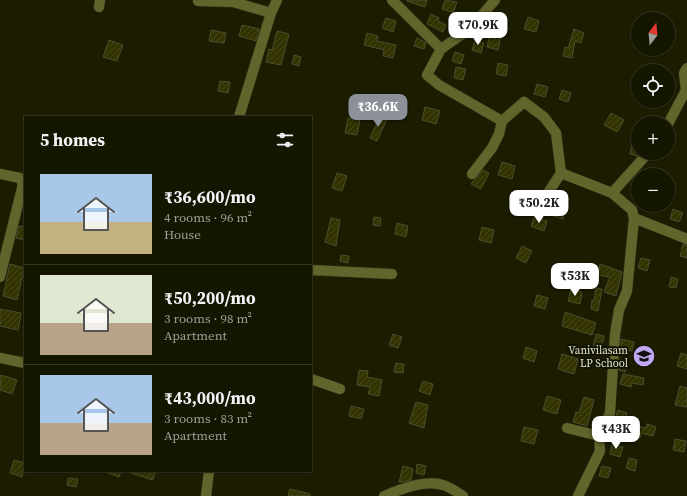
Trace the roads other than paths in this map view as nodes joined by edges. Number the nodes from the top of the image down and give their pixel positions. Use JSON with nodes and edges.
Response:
{"nodes":[{"id":1,"x":198,"y":0,"type":"edge"},
{"id":2,"x":277,"y":0,"type":"edge"},
{"id":3,"x":392,"y":0,"type":"edge"},
{"id":4,"x":495,"y":0,"type":"edge"},
{"id":5,"x":271,"y":13,"type":"junction"},
{"id":6,"x":441,"y":49,"type":"junction"},
{"id":7,"x":687,"y":68,"type":"edge"},
{"id":8,"x":239,"y":116,"type":"edge"},
{"id":9,"x":672,"y":116,"type":"edge"},
{"id":10,"x":502,"y":121,"type":"junction"},
{"id":11,"x":643,"y":160,"type":"edge"},
{"id":12,"x":0,"y":174,"type":"edge"},
{"id":13,"x":472,"y":174,"type":"dead end"},
{"id":14,"x":561,"y":174,"type":"junction"},
{"id":15,"x":612,"y":193,"type":"junction"},
{"id":16,"x":546,"y":196,"type":"dead end"},
{"id":17,"x":634,"y":218,"type":"junction"},
{"id":18,"x":687,"y":239,"type":"edge"},
{"id":19,"x":312,"y":270,"type":"edge"},
{"id":20,"x":392,"y":274,"type":"dead end"},
{"id":21,"x":0,"y":277,"type":"edge"},
{"id":22,"x":0,"y":358,"type":"edge"},
{"id":23,"x":24,"y":363,"type":"edge"},
{"id":24,"x":312,"y":379,"type":"edge"},
{"id":25,"x":340,"y":389,"type":"dead end"},
{"id":26,"x":567,"y":428,"type":"dead end"},
{"id":27,"x":599,"y":436,"type":"junction"},
{"id":28,"x":209,"y":472,"type":"edge"},
{"id":29,"x":206,"y":496,"type":"edge"},
{"id":30,"x":384,"y":496,"type":"edge"},
{"id":31,"x":463,"y":496,"type":"edge"},
{"id":32,"x":578,"y":496,"type":"edge"}],
"edges":[{"from":1,"to":5,"type":"street"},
{"from":2,"to":5,"type":"street"},
{"from":3,"to":6,"type":"street"},
{"from":4,"to":6,"type":"street"},
{"from":5,"to":8,"type":"street"},
{"from":6,"to":10,"type":"street"},
{"from":7,"to":9,"type":"street"},
{"from":10,"to":13,"type":"street"},
{"from":10,"to":14,"type":"street"},
{"from":11,"to":15,"type":"street"},
{"from":12,"to":21,"type":"street"},
{"from":14,"to":15,"type":"street"},
{"from":14,"to":16,"type":"street"},
{"from":15,"to":17,"type":"street"},
{"from":17,"to":18,"type":"street"},
{"from":17,"to":27,"type":"street"},
{"from":19,"to":20,"type":"street"},
{"from":22,"to":23,"type":"street"},
{"from":24,"to":25,"type":"street"},
{"from":26,"to":27,"type":"street"},
{"from":27,"to":32,"type":"street"},
{"from":28,"to":29,"type":"street"},
{"from":30,"to":31,"type":"street"}]}
